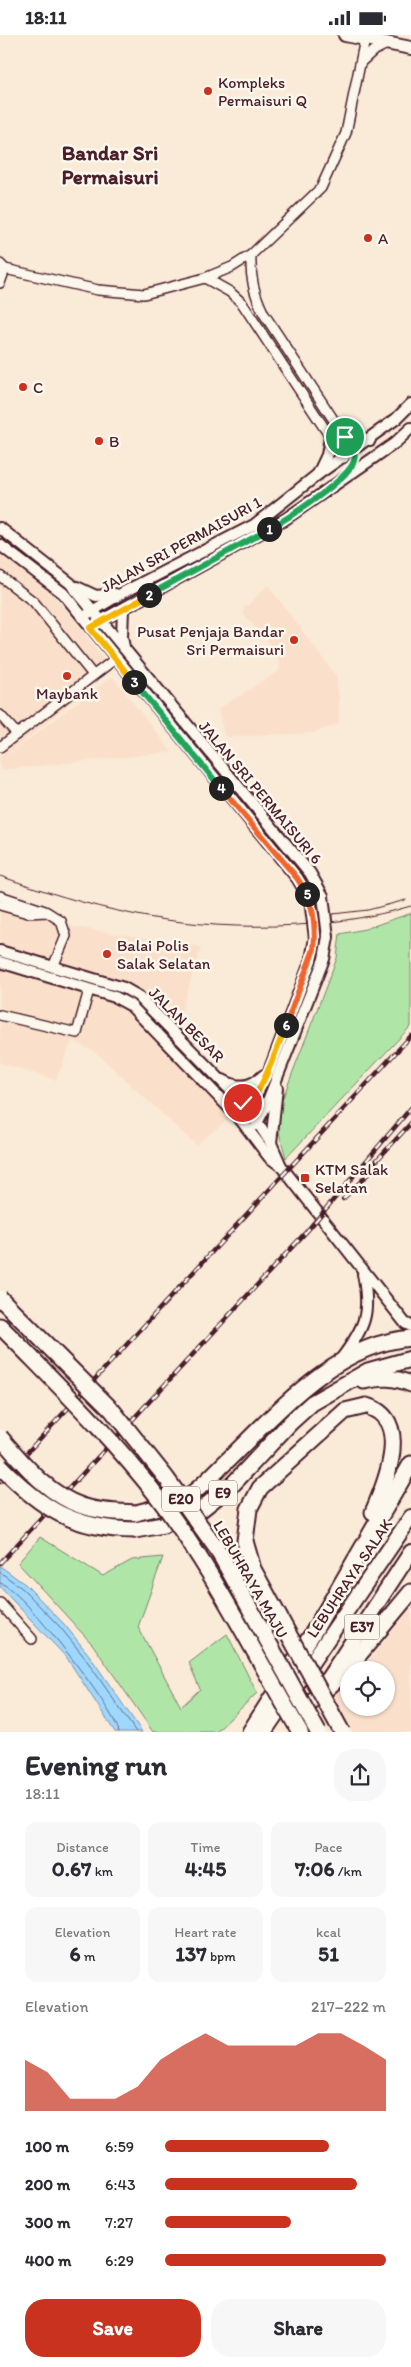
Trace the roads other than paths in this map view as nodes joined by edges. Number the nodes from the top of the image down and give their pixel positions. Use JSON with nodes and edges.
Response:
{"nodes":[{"id":1,"x":344,"y":35,"type":"edge"},
{"id":2,"x":365,"y":37,"type":"edge"},
{"id":3,"x":387,"y":43,"type":"junction"},
{"id":4,"x":411,"y":48,"type":"edge"},
{"id":5,"x":361,"y":62,"type":"junction"},
{"id":6,"x":251,"y":255,"type":"junction"},
{"id":7,"x":2,"y":266,"type":"edge"},
{"id":8,"x":205,"y":278,"type":"junction"},
{"id":9,"x":0,"y":283,"type":"edge"},
{"id":10,"x":411,"y":404,"type":"edge"},
{"id":11,"x":411,"y":428,"type":"edge"},
{"id":12,"x":330,"y":437,"type":"junction"},
{"id":13,"x":345,"y":437,"type":"junction"},
{"id":14,"x":370,"y":440,"type":"junction"},
{"id":15,"x":351,"y":457,"type":"junction"},
{"id":16,"x":371,"y":458,"type":"junction"},
{"id":17,"x":317,"y":475,"type":"junction"},
{"id":18,"x":342,"y":478,"type":"junction"},
{"id":19,"x":0,"y":528,"type":"edge"},
{"id":20,"x":0,"y":545,"type":"edge"},
{"id":21,"x":0,"y":576,"type":"edge"},
{"id":22,"x":70,"y":583,"type":"junction"},
{"id":23,"x":124,"y":592,"type":"junction"},
{"id":24,"x":123,"y":609,"type":"junction"},
{"id":25,"x":93,"y":611,"type":"junction"},
{"id":26,"x":82,"y":617,"type":"junction"},
{"id":27,"x":101,"y":621,"type":"junction"},
{"id":28,"x":90,"y":628,"type":"junction"},
{"id":29,"x":125,"y":650,"type":"junction"},
{"id":30,"x":115,"y":659,"type":"junction"},
{"id":31,"x":93,"y":675,"type":"junction"},
{"id":32,"x":0,"y":715,"type":"edge"},
{"id":33,"x":17,"y":734,"type":"junction"},
{"id":34,"x":0,"y":747,"type":"edge"},
{"id":35,"x":0,"y":896,"type":"edge"},
{"id":36,"x":0,"y":905,"type":"edge"},
{"id":37,"x":47,"y":911,"type":"junction"},
{"id":38,"x":0,"y":951,"type":"edge"},
{"id":39,"x":0,"y":962,"type":"edge"},
{"id":40,"x":53,"y":967,"type":"junction"},
{"id":41,"x":89,"y":990,"type":"junction"},
{"id":42,"x":0,"y":1015,"type":"edge"},
{"id":43,"x":274,"y":1073,"type":"junction"},
{"id":44,"x":218,"y":1077,"type":"junction"},
{"id":45,"x":248,"y":1108,"type":"junction"},
{"id":46,"x":240,"y":1119,"type":"junction"},
{"id":47,"x":259,"y":1122,"type":"junction"},
{"id":48,"x":250,"y":1131,"type":"junction"},
{"id":49,"x":271,"y":1143,"type":"junction"},
{"id":50,"x":281,"y":1167,"type":"junction"},
{"id":51,"x":362,"y":1270,"type":"junction"},
{"id":52,"x":0,"y":1298,"type":"edge"},
{"id":53,"x":0,"y":1326,"type":"edge"},
{"id":54,"x":411,"y":1327,"type":"edge"},
{"id":55,"x":411,"y":1337,"type":"edge"},
{"id":56,"x":411,"y":1359,"type":"edge"},
{"id":57,"x":338,"y":1363,"type":"junction"},
{"id":58,"x":411,"y":1384,"type":"edge"},
{"id":59,"x":338,"y":1387,"type":"junction"},
{"id":60,"x":0,"y":1437,"type":"edge"},
{"id":61,"x":411,"y":1464,"type":"edge"},
{"id":62,"x":0,"y":1466,"type":"edge"},
{"id":63,"x":411,"y":1517,"type":"edge"},
{"id":64,"x":360,"y":1549,"type":"junction"},
{"id":65,"x":411,"y":1553,"type":"edge"},
{"id":66,"x":411,"y":1592,"type":"edge"},
{"id":67,"x":0,"y":1603,"type":"edge"},
{"id":68,"x":32,"y":1639,"type":"dead end"},
{"id":69,"x":311,"y":1664,"type":"junction"},
{"id":70,"x":312,"y":1701,"type":"junction"},
{"id":71,"x":270,"y":1702,"type":"junction"},
{"id":72,"x":250,"y":1732,"type":"edge"},
{"id":73,"x":264,"y":1732,"type":"edge"},
{"id":74,"x":292,"y":1732,"type":"edge"},
{"id":75,"x":300,"y":1732,"type":"edge"},
{"id":76,"x":318,"y":1732,"type":"edge"},
{"id":77,"x":342,"y":1732,"type":"edge"}],
"edges":[{"from":1,"to":2,"type":"main road"},
{"from":2,"to":3,"type":"main road"},
{"from":2,"to":5,"type":"street"},
{"from":3,"to":4,"type":"main road"},
{"from":3,"to":5,"type":"street"},
{"from":5,"to":6,"type":"street"},
{"from":6,"to":8,"type":"street"},
{"from":6,"to":13,"type":"street"},
{"from":7,"to":8,"type":"street"},
{"from":7,"to":9,"type":"street"},
{"from":8,"to":12,"type":"street"},
{"from":10,"to":14,"type":"street","name":"JALAN SRI PERMAISURI 1"},
{"from":11,"to":16,"type":"street","name":"JALAN SRI PERMAISURI 1"},
{"from":12,"to":15,"type":"street"},
{"from":12,"to":17,"type":"street"},
{"from":13,"to":14,"type":"street"},
{"from":13,"to":15,"type":"street"},
{"from":14,"to":15,"type":"street","name":"JALAN SRI PERMAISURI 1"},
{"from":15,"to":16,"type":"street"},
{"from":15,"to":17,"type":"street","name":"JALAN SRI PERMAISURI 1"},
{"from":15,"to":18,"type":"street"},
{"from":16,"to":18,"type":"street","name":"JALAN SRI PERMAISURI 1"},
{"from":17,"to":23,"type":"street","name":"JALAN SRI PERMAISURI 1"},
{"from":18,"to":24,"type":"street","name":"JALAN SRI PERMAISURI 1"},
{"from":19,"to":22,"type":"street","name":"JALAN SRI PERMAISURI 6"},
{"from":20,"to":26,"type":"street","name":"JALAN SRI PERMAISURI 6"},
{"from":21,"to":31,"type":"street"},
{"from":22,"to":23,"type":"street"},
{"from":22,"to":25,"type":"street","name":"JALAN SRI PERMAISURI 6"},
{"from":23,"to":25,"type":"street","name":"JALAN SRI PERMAISURI 1"},
{"from":24,"to":27,"type":"street","name":"JALAN SRI PERMAISURI 1"},
{"from":24,"to":29,"type":"street"},
{"from":25,"to":26,"type":"street","name":"JALAN SRI PERMAISURI 1"},
{"from":25,"to":27,"type":"street","name":"JALAN SRI PERMAISURI 6"},
{"from":26,"to":28,"type":"street","name":"JALAN SRI PERMAISURI 6"},
{"from":27,"to":28,"type":"street","name":"JALAN SRI PERMAISURI 1"},
{"from":27,"to":29,"type":"street","name":"JALAN SRI PERMAISURI 6"},
{"from":28,"to":30,"type":"street","name":"JALAN SRI PERMAISURI 6"},
{"from":29,"to":43,"type":"street","name":"JALAN SRI PERMAISURI 6","bridge":true},
{"from":30,"to":31,"type":"street"},
{"from":30,"to":43,"type":"street","name":"JALAN SRI PERMAISURI 6","bridge":true},
{"from":31,"to":33,"type":"street"},
{"from":32,"to":33,"type":"street"},
{"from":33,"to":34,"type":"street"},
{"from":35,"to":37,"type":"street"},
{"from":36,"to":37,"type":"street"},
{"from":37,"to":40,"type":"street"},
{"from":38,"to":40,"type":"street","name":"JALAN BESAR"},
{"from":39,"to":41,"type":"street","name":"JALAN BESAR"},
{"from":40,"to":44,"type":"street","name":"JALAN BESAR"},
{"from":41,"to":42,"type":"street"},
{"from":41,"to":46,"type":"street","name":"JALAN BESAR"},
{"from":43,"to":44,"type":"street"},
{"from":43,"to":45,"type":"street","name":"JALAN SRI PERMAISURI 6"},
{"from":43,"to":47,"type":"street","name":"JALAN SRI PERMAISURI 6"},
{"from":43,"to":49,"type":"street"},
{"from":44,"to":45,"type":"street","name":"JALAN BESAR"},
{"from":45,"to":46,"type":"street","name":"JALAN SRI PERMAISURI 6"},
{"from":45,"to":47,"type":"street","name":"JALAN BESAR"},
{"from":46,"to":48,"type":"street","name":"JALAN BESAR"},
{"from":47,"to":48,"type":"street","name":"JALAN SRI PERMAISURI 6"},
{"from":47,"to":49,"type":"street","name":"JALAN BESAR"},
{"from":48,"to":50,"type":"street","name":"JALAN BESAR"},
{"from":49,"to":50,"type":"street","name":"JALAN BESAR"},
{"from":50,"to":51,"type":"street","name":"JALAN BESAR"},
{"from":51,"to":54,"type":"street","name":"JALAN BESAR"},
{"from":51,"to":57,"type":"street","name":"JALAN BESAR"},
{"from":52,"to":76,"type":"highway","name":"LEBUHRAYA MAJU","number":"E20","bridge":true},
{"from":53,"to":75,"type":"highway","name":"LEBUHRAYA MAJU","number":"E20","bridge":true},
{"from":55,"to":57,"type":"highway","number":"E9"},
{"from":56,"to":59,"type":"highway","number":"E9"},
{"from":57,"to":60,"type":"highway","number":"E9","bridge":true},
{"from":58,"to":59,"type":"highway"},
{"from":59,"to":62,"type":"highway","number":"E9","bridge":true},
{"from":61,"to":64,"type":"highway"},
{"from":63,"to":69,"type":"highway","name":"LEBUHRAYA SALAK","number":"E37"},
{"from":64,"to":71,"type":"highway"},
{"from":64,"to":77,"type":"highway","bridge":true},
{"from":65,"to":70,"type":"highway","number":"E37"},
{"from":66,"to":70,"type":"highway"},
{"from":67,"to":68,"type":"street"},
{"from":69,"to":71,"type":"highway"},
{"from":69,"to":73,"type":"highway","name":"LEBUHRAYA SALAK","number":"E37"},
{"from":70,"to":74,"type":"highway","number":"E37"},
{"from":71,"to":72,"type":"highway"}]}
